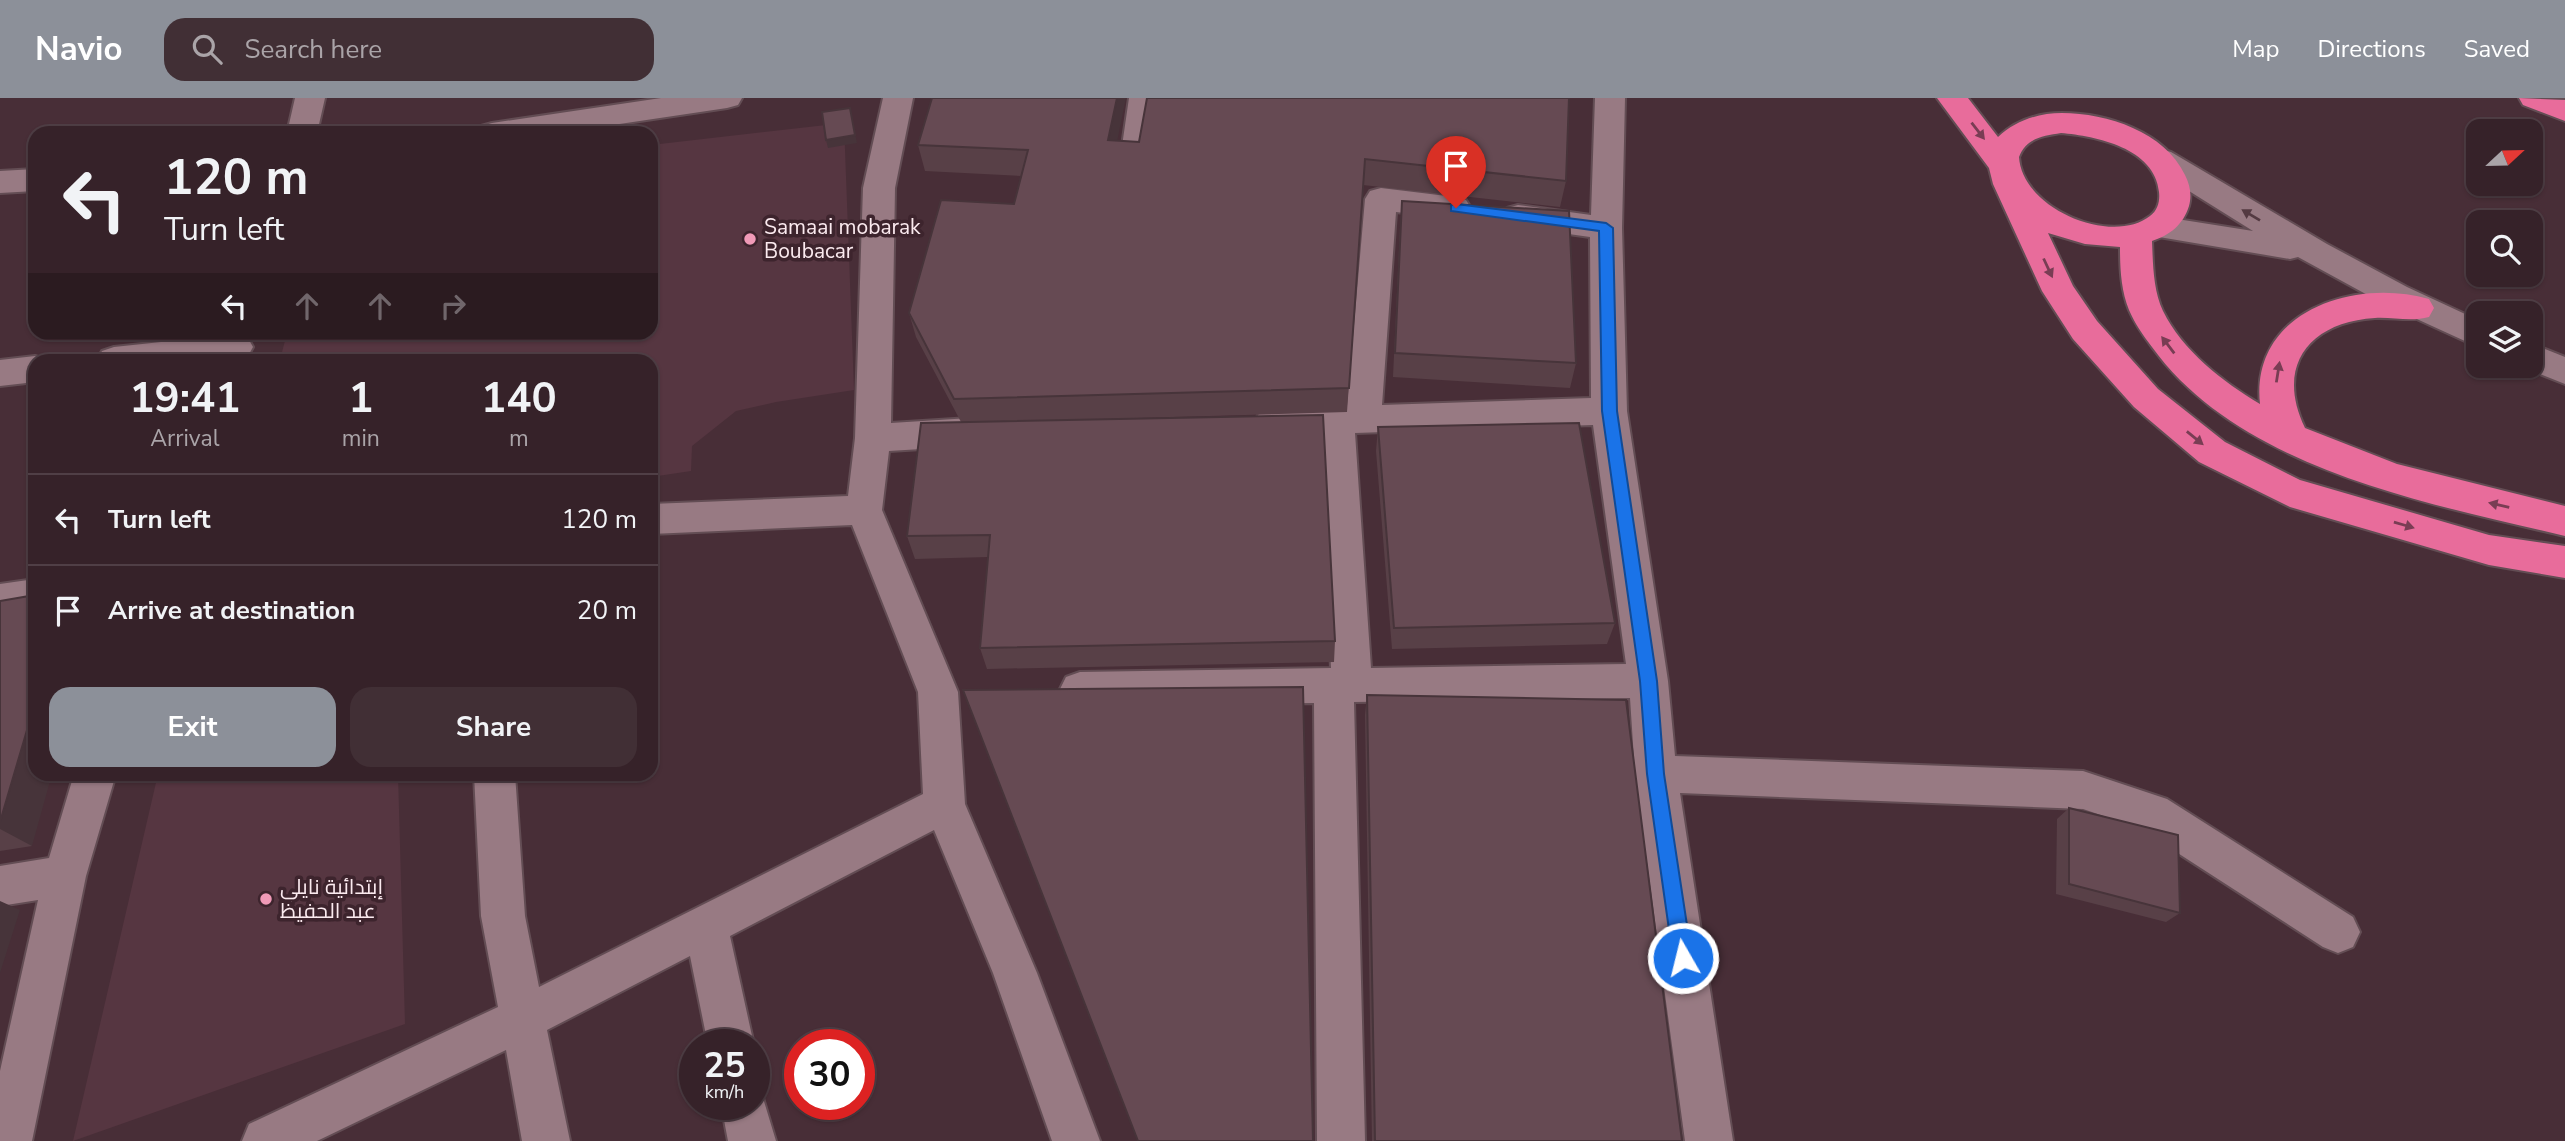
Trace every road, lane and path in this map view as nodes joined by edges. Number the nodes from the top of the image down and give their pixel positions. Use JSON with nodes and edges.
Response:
{"nodes":[{"id":1,"x":310,"y":98,"type":"edge"},
{"id":2,"x":727,"y":98,"type":"edge"},
{"id":3,"x":898,"y":98,"type":"edge"},
{"id":4,"x":1144,"y":98,"type":"edge"},
{"id":5,"x":1610,"y":98,"type":"edge"},
{"id":6,"x":1952,"y":98,"type":"edge"},
{"id":7,"x":2065,"y":98,"type":"edge"},
{"id":8,"x":2534,"y":98,"type":"edge"},
{"id":9,"x":2565,"y":111,"type":"edge"},
{"id":10,"x":304,"y":126,"type":"edge"},
{"id":11,"x":539,"y":126,"type":"edge"},
{"id":12,"x":2115,"y":132,"type":"junction"},
{"id":13,"x":1136,"y":146,"type":"edge"},
{"id":14,"x":2160,"y":159,"type":"junction"},
{"id":15,"x":2006,"y":174,"type":"junction"},
{"id":16,"x":28,"y":180,"type":"edge"},
{"id":17,"x":0,"y":182,"type":"edge"},
{"id":18,"x":1606,"y":228,"type":"junction"},
{"id":19,"x":2147,"y":232,"type":"junction"},
{"id":20,"x":2309,"y":251,"type":"junction"},
{"id":21,"x":2417,"y":308,"type":"junction"},
{"id":22,"x":2466,"y":329,"type":"edge"},
{"id":23,"x":236,"y":347,"type":"edge"},
{"id":24,"x":170,"y":354,"type":"edge"},
{"id":25,"x":2543,"y":362,"type":"edge"},
{"id":26,"x":28,"y":370,"type":"edge"},
{"id":27,"x":2565,"y":371,"type":"edge"},
{"id":28,"x":0,"y":373,"type":"edge"},
{"id":29,"x":1609,"y":411,"type":"junction"},
{"id":30,"x":1351,"y":419,"type":"junction"},
{"id":31,"x":1239,"y":423,"type":"edge"},
{"id":32,"x":1002,"y":430,"type":"edge"},
{"id":33,"x":2291,"y":437,"type":"junction"},
{"id":34,"x":873,"y":438,"type":"junction"},
{"id":35,"x":864,"y":510,"type":"junction"},
{"id":36,"x":658,"y":519,"type":"edge"},
{"id":37,"x":2565,"y":521,"type":"edge"},
{"id":38,"x":2565,"y":562,"type":"edge"},
{"id":39,"x":28,"y":596,"type":"edge"},
{"id":40,"x":0,"y":600,"type":"edge"},
{"id":41,"x":1648,"y":681,"type":"junction"},
{"id":42,"x":1343,"y":684,"type":"junction"},
{"id":43,"x":1047,"y":690,"type":"edge"},
{"id":44,"x":1656,"y":774,"type":"junction"},
{"id":45,"x":93,"y":781,"type":"edge"},
{"id":46,"x":494,"y":781,"type":"edge"},
{"id":47,"x":944,"y":804,"type":"junction"},
{"id":48,"x":65,"y":876,"type":"junction"},
{"id":49,"x":0,"y":886,"type":"edge"},
{"id":50,"x":706,"y":926,"type":"junction"},
{"id":51,"x":2337,"y":932,"type":"dead end"},
{"id":52,"x":522,"y":1019,"type":"junction"},
{"id":53,"x":728,"y":1029,"type":"edge"},
{"id":54,"x":747,"y":1120,"type":"edge"},
{"id":55,"x":8,"y":1141,"type":"edge"},
{"id":56,"x":266,"y":1141,"type":"edge"},
{"id":57,"x":546,"y":1141,"type":"edge"},
{"id":58,"x":752,"y":1141,"type":"edge"},
{"id":59,"x":1076,"y":1141,"type":"edge"},
{"id":60,"x":1340,"y":1141,"type":"edge"},
{"id":61,"x":1709,"y":1141,"type":"edge"}],
"edges":[{"from":1,"to":10,"type":"street"},
{"from":2,"to":11,"type":"street"},
{"from":3,"to":34,"type":"street"},
{"from":4,"to":13,"type":"street"},
{"from":5,"to":18,"type":"street"},
{"from":6,"to":15,"type":"highway","one_way":true},
{"from":7,"to":12,"type":"highway"},
{"from":8,"to":9,"type":"highway"},
{"from":12,"to":14,"type":"highway"},
{"from":12,"to":15,"type":"highway"},
{"from":14,"to":19,"type":"highway"},
{"from":20,"to":14,"type":"street","one_way":true},
{"from":15,"to":19,"type":"highway"},
{"from":15,"to":38,"type":"highway","one_way":true},
{"from":16,"to":17,"type":"street"},
{"from":18,"to":29,"type":"street"},
{"from":18,"to":30,"type":"street"},
{"from":19,"to":20,"type":"street"},
{"from":33,"to":19,"type":"highway","one_way":true},
{"from":20,"to":21,"type":"street"},
{"from":21,"to":22,"type":"street"},
{"from":33,"to":21,"type":"highway","one_way":true},
{"from":23,"to":24,"type":"street"},
{"from":25,"to":27,"type":"street"},
{"from":26,"to":28,"type":"street"},
{"from":29,"to":30,"type":"street"},
{"from":29,"to":41,"type":"street"},
{"from":30,"to":31,"type":"street"},
{"from":30,"to":42,"type":"street"},
{"from":32,"to":34,"type":"street"},
{"from":37,"to":33,"type":"highway","one_way":true},
{"from":34,"to":35,"type":"street"},
{"from":35,"to":36,"type":"street"},
{"from":35,"to":47,"type":"street"},
{"from":39,"to":40,"type":"street"},
{"from":41,"to":42,"type":"street"},
{"from":41,"to":44,"type":"street"},
{"from":42,"to":43,"type":"street"},
{"from":42,"to":60,"type":"street"},
{"from":44,"to":51,"type":"street"},
{"from":44,"to":61,"type":"street"},
{"from":45,"to":48,"type":"street"},
{"from":46,"to":52,"type":"street"},
{"from":47,"to":50,"type":"street"},
{"from":47,"to":59,"type":"street"},
{"from":48,"to":49,"type":"street"},
{"from":48,"to":55,"type":"street"},
{"from":50,"to":52,"type":"street"},
{"from":50,"to":53,"type":"street"},
{"from":52,"to":56,"type":"street"},
{"from":52,"to":57,"type":"street"},
{"from":54,"to":58,"type":"street"}]}
